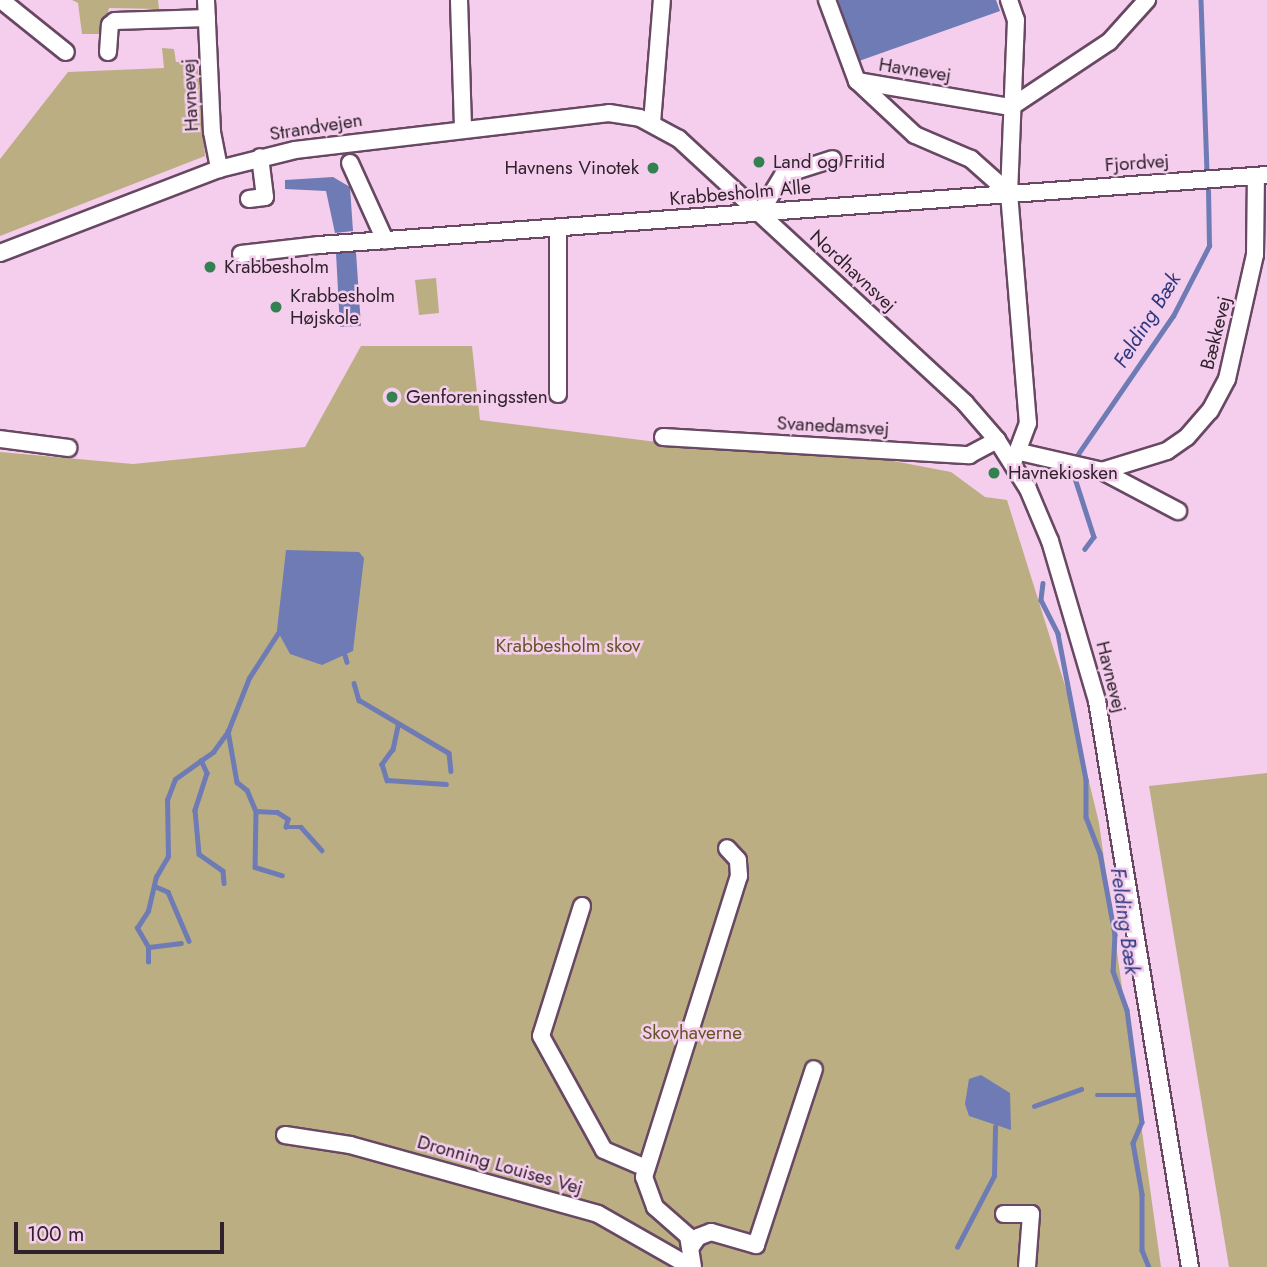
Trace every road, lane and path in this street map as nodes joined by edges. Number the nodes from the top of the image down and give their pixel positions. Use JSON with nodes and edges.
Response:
{"nodes":[{"id":1,"x":1,"y":0,"type":"edge"},
{"id":2,"x":206,"y":0,"type":"edge"},
{"id":3,"x":459,"y":0,"type":"edge"},
{"id":4,"x":662,"y":0,"type":"edge"},
{"id":5,"x":827,"y":0,"type":"edge"},
{"id":6,"x":1009,"y":0,"type":"edge"},
{"id":7,"x":1147,"y":0,"type":"edge"},
{"id":8,"x":207,"y":18,"type":"junction"},
{"id":9,"x":66,"y":52,"type":"dead end"},
{"id":10,"x":108,"y":52,"type":"dead end"},
{"id":11,"x":857,"y":81,"type":"junction"},
{"id":12,"x":1011,"y":107,"type":"junction"},
{"id":13,"x":652,"y":123,"type":"junction"},
{"id":14,"x":463,"y":129,"type":"junction"},
{"id":15,"x":260,"y":158,"type":"junction"},
{"id":16,"x":833,"y":159,"type":"dead end"},
{"id":17,"x":350,"y":163,"type":"dead end"},
{"id":18,"x":219,"y":169,"type":"junction"},
{"id":19,"x":1261,"y":176,"type":"edge"},
{"id":20,"x":1009,"y":193,"type":"junction"},
{"id":21,"x":249,"y":199,"type":"dead end"},
{"id":22,"x":760,"y":213,"type":"junction"},
{"id":23,"x":558,"y":228,"type":"junction"},
{"id":24,"x":385,"y":240,"type":"junction"},
{"id":25,"x":0,"y":253,"type":"edge"},
{"id":26,"x":240,"y":254,"type":"dead end"},
{"id":27,"x":558,"y":394,"type":"dead end"},
{"id":28,"x":663,"y":438,"type":"dead end"},
{"id":29,"x":0,"y":439,"type":"edge"},
{"id":30,"x":997,"y":440,"type":"junction"},
{"id":31,"x":68,"y":448,"type":"dead end"},
{"id":32,"x":1016,"y":457,"type":"junction"},
{"id":33,"x":1102,"y":471,"type":"junction"},
{"id":34,"x":1178,"y":511,"type":"dead end"},
{"id":35,"x":727,"y":848,"type":"dead end"},
{"id":36,"x":582,"y":906,"type":"dead end"},
{"id":37,"x":814,"y":1069,"type":"dead end"},
{"id":38,"x":285,"y":1135,"type":"dead end"},
{"id":39,"x":646,"y":1168,"type":"junction"},
{"id":40,"x":1004,"y":1214,"type":"dead end"},
{"id":41,"x":691,"y":1247,"type":"junction"},
{"id":42,"x":692,"y":1267,"type":"edge"},
{"id":43,"x":1027,"y":1267,"type":"edge"},
{"id":44,"x":1190,"y":1267,"type":"edge"}],
"edges":[{"from":1,"to":9,"type":"street"},
{"from":2,"to":8,"type":"street","name":"Havnevej"},
{"from":3,"to":14,"type":"street"},
{"from":4,"to":13,"type":"street"},
{"from":5,"to":11,"type":"street","name":"Havnevej"},
{"from":6,"to":12,"type":"street"},
{"from":7,"to":12,"type":"street"},
{"from":8,"to":10,"type":"street"},
{"from":8,"to":18,"type":"street","name":"Havnevej"},
{"from":11,"to":12,"type":"street","name":"Havnevej"},
{"from":11,"to":20,"type":"street"},
{"from":12,"to":20,"type":"street"},
{"from":13,"to":14,"type":"street","name":"Strandvejen"},
{"from":13,"to":22,"type":"street","name":"Nordhavnsvej"},
{"from":14,"to":15,"type":"street","name":"Strandvejen"},
{"from":15,"to":18,"type":"street","name":"Strandvejen"},
{"from":15,"to":21,"type":"street"},
{"from":16,"to":22,"type":"street"},
{"from":17,"to":24,"type":"street"},
{"from":18,"to":25,"type":"street","name":"Strandvejen"},
{"from":19,"to":20,"type":"street","name":"Fjordvej"},
{"from":19,"to":33,"type":"street","name":"Bækkevej"},
{"from":20,"to":22,"type":"street","name":"Krabbesholm Alle"},
{"from":20,"to":32,"type":"street"},
{"from":22,"to":23,"type":"street","name":"Krabbesholm Alle"},
{"from":22,"to":30,"type":"street","name":"Nordhavnsvej"},
{"from":23,"to":24,"type":"street","name":"Krabbesholm Alle"},
{"from":23,"to":27,"type":"street"},
{"from":24,"to":26,"type":"street","name":"Krabbesholm Alle"},
{"from":28,"to":30,"type":"street","name":"Svanedamsvej"},
{"from":29,"to":31,"type":"street"},
{"from":30,"to":32,"type":"street","name":"Nordhavnsvej"},
{"from":32,"to":33,"type":"street"},
{"from":32,"to":44,"type":"street","name":"Havnevej"},
{"from":33,"to":34,"type":"street"},
{"from":35,"to":39,"type":"street"},
{"from":36,"to":39,"type":"street"},
{"from":37,"to":41,"type":"street"},
{"from":38,"to":42,"type":"street","name":"Dronning Louises Vej"},
{"from":39,"to":41,"type":"street"},
{"from":40,"to":43,"type":"street"},
{"from":41,"to":42,"type":"street"}]}
